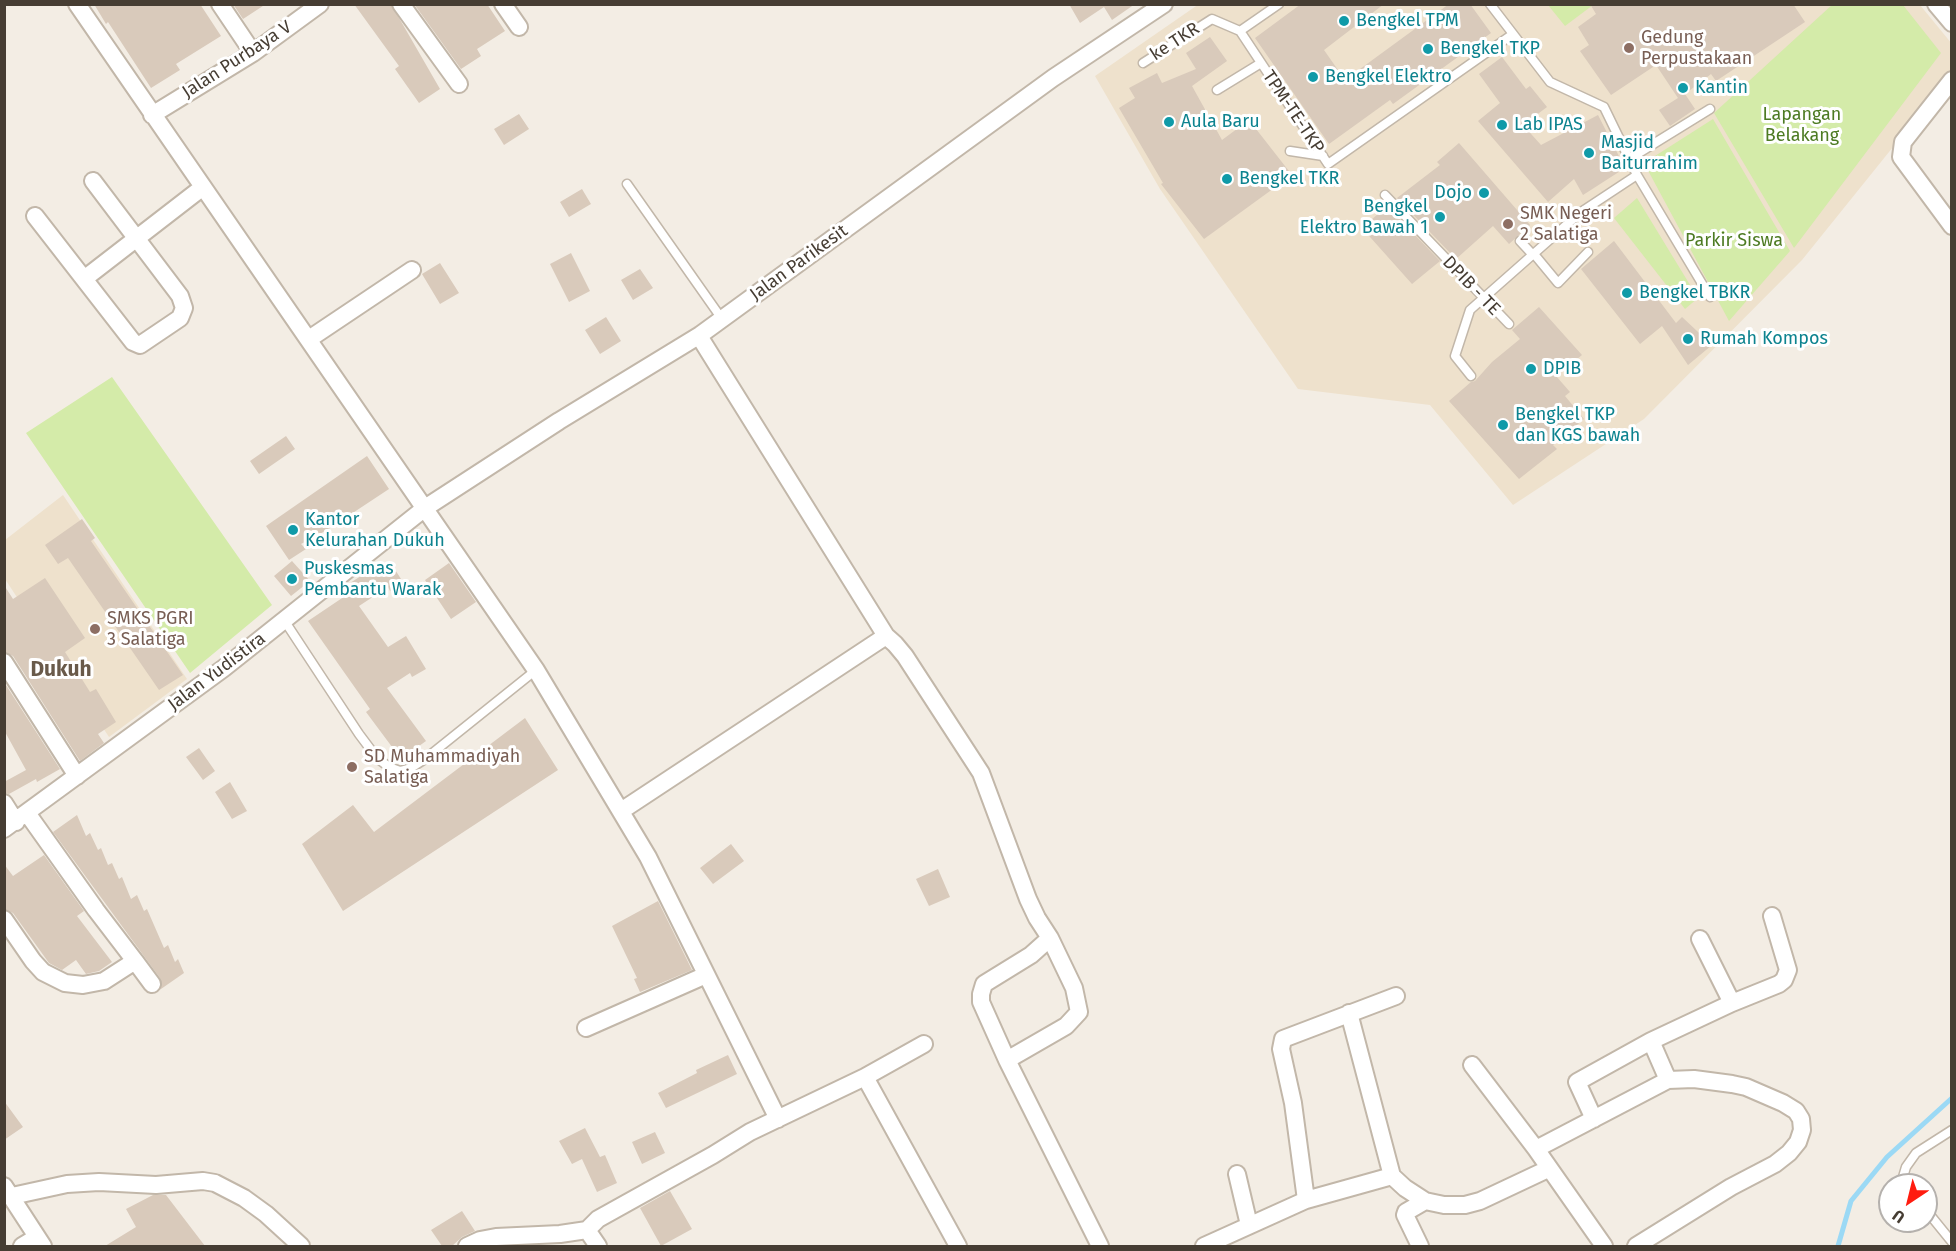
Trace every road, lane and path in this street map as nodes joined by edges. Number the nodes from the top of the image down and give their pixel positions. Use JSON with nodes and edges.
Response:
{"nodes":[{"id":1,"x":77,"y":4,"type":"edge"},
{"id":2,"x":220,"y":4,"type":"edge"},
{"id":3,"x":320,"y":4,"type":"edge"},
{"id":4,"x":401,"y":4,"type":"edge"},
{"id":5,"x":503,"y":4,"type":"edge"},
{"id":6,"x":1164,"y":4,"type":"edge"},
{"id":7,"x":1279,"y":4,"type":"edge"},
{"id":8,"x":1490,"y":4,"type":"edge"},
{"id":9,"x":1936,"y":4,"type":"edge"},
{"id":10,"x":1952,"y":23,"type":"edge"},
{"id":11,"x":519,"y":27,"type":"dead end"},
{"id":12,"x":1240,"y":32,"type":"junction"},
{"id":13,"x":1513,"y":34,"type":"junction"},
{"id":14,"x":253,"y":53,"type":"junction"},
{"id":15,"x":1143,"y":63,"type":"dead end"},
{"id":16,"x":1261,"y":63,"type":"junction"},
{"id":17,"x":1952,"y":80,"type":"edge"},
{"id":18,"x":459,"y":84,"type":"dead end"},
{"id":19,"x":1217,"y":90,"type":"dead end"},
{"id":20,"x":1710,"y":109,"type":"dead end"},
{"id":21,"x":152,"y":115,"type":"junction"},
{"id":22,"x":1290,"y":151,"type":"dead end"},
{"id":23,"x":1323,"y":156,"type":"junction"},
{"id":24,"x":1629,"y":159,"type":"junction"},
{"id":25,"x":1637,"y":175,"type":"junction"},
{"id":26,"x":93,"y":181,"type":"dead end"},
{"id":27,"x":627,"y":184,"type":"dead end"},
{"id":28,"x":203,"y":187,"type":"junction"},
{"id":29,"x":1385,"y":195,"type":"dead end"},
{"id":30,"x":35,"y":216,"type":"dead end"},
{"id":31,"x":1952,"y":226,"type":"edge"},
{"id":32,"x":136,"y":239,"type":"junction"},
{"id":33,"x":1520,"y":241,"type":"dead end"},
{"id":34,"x":1588,"y":252,"type":"dead end"},
{"id":35,"x":1533,"y":254,"type":"junction"},
{"id":36,"x":412,"y":270,"type":"dead end"},
{"id":37,"x":84,"y":279,"type":"junction"},
{"id":38,"x":1710,"y":297,"type":"dead end"},
{"id":39,"x":1483,"y":299,"type":"junction"},
{"id":40,"x":722,"y":319,"type":"junction"},
{"id":41,"x":1509,"y":324,"type":"dead end"},
{"id":42,"x":699,"y":336,"type":"junction"},
{"id":43,"x":309,"y":339,"type":"junction"},
{"id":44,"x":1471,"y":376,"type":"dead end"},
{"id":45,"x":425,"y":508,"type":"junction"},
{"id":46,"x":284,"y":620,"type":"junction"},
{"id":47,"x":886,"y":636,"type":"junction"},
{"id":48,"x":4,"y":662,"type":"edge"},
{"id":49,"x":536,"y":670,"type":"junction"},
{"id":50,"x":77,"y":776,"type":"junction"},
{"id":51,"x":4,"y":803,"type":"edge"},
{"id":52,"x":621,"y":811,"type":"junction"},
{"id":53,"x":16,"y":822,"type":"edge"},
{"id":54,"x":1772,"y":916,"type":"dead end"},
{"id":55,"x":4,"y":919,"type":"edge"},
{"id":56,"x":1050,"y":938,"type":"junction"},
{"id":57,"x":1700,"y":939,"type":"dead end"},
{"id":58,"x":135,"y":961,"type":"junction"},
{"id":59,"x":706,"y":975,"type":"junction"},
{"id":60,"x":152,"y":984,"type":"dead end"},
{"id":61,"x":1396,"y":996,"type":"dead end"},
{"id":62,"x":1732,"y":1003,"type":"junction"},
{"id":63,"x":1349,"y":1013,"type":"junction"},
{"id":64,"x":586,"y":1028,"type":"dead end"},
{"id":65,"x":1651,"y":1041,"type":"junction"},
{"id":66,"x":924,"y":1044,"type":"dead end"},
{"id":67,"x":1007,"y":1060,"type":"junction"},
{"id":68,"x":1472,"y":1065,"type":"dead end"},
{"id":69,"x":865,"y":1077,"type":"junction"},
{"id":70,"x":1668,"y":1080,"type":"junction"},
{"id":71,"x":778,"y":1119,"type":"junction"},
{"id":72,"x":1594,"y":1119,"type":"junction"},
{"id":73,"x":1952,"y":1130,"type":"edge"},
{"id":74,"x":1536,"y":1149,"type":"junction"},
{"id":75,"x":1548,"y":1169,"type":"junction"},
{"id":76,"x":1904,"y":1173,"type":"edge"},
{"id":77,"x":1237,"y":1174,"type":"dead end"},
{"id":78,"x":1392,"y":1176,"type":"junction"},
{"id":79,"x":8,"y":1191,"type":"edge"},
{"id":80,"x":1306,"y":1200,"type":"junction"},
{"id":81,"x":1425,"y":1201,"type":"junction"},
{"id":82,"x":1249,"y":1225,"type":"junction"},
{"id":83,"x":1938,"y":1225,"type":"edge"},
{"id":84,"x":587,"y":1230,"type":"junction"},
{"id":85,"x":40,"y":1242,"type":"edge"},
{"id":86,"x":1952,"y":1242,"type":"edge"},
{"id":87,"x":22,"y":1246,"type":"edge"},
{"id":88,"x":301,"y":1246,"type":"edge"},
{"id":89,"x":467,"y":1246,"type":"edge"},
{"id":90,"x":598,"y":1246,"type":"edge"},
{"id":91,"x":958,"y":1246,"type":"edge"},
{"id":92,"x":1100,"y":1246,"type":"edge"},
{"id":93,"x":1204,"y":1246,"type":"edge"},
{"id":94,"x":1420,"y":1246,"type":"edge"},
{"id":95,"x":1604,"y":1246,"type":"edge"},
{"id":96,"x":1636,"y":1246,"type":"edge"}],
"edges":[{"from":1,"to":21,"type":"street"},
{"from":2,"to":14,"type":"street"},
{"from":3,"to":14,"type":"street","name":"Jalan Purbaya V"},
{"from":4,"to":18,"type":"street"},
{"from":5,"to":11,"type":"street"},
{"from":6,"to":40,"type":"street","name":"Jalan Parikesit"},
{"from":7,"to":12,"type":"lane"},
{"from":8,"to":13,"type":"lane"},
{"from":9,"to":10,"type":"street"},
{"from":12,"to":15,"type":"lane","name":"ke TKR"},
{"from":12,"to":16,"type":"lane","name":"TPM-TE-TKP"},
{"from":13,"to":23,"type":"lane","name":"TPM-TE-TKP"},
{"from":13,"to":24,"type":"lane"},
{"from":14,"to":21,"type":"street","name":"Jalan Purbaya V"},
{"from":16,"to":19,"type":"lane"},
{"from":16,"to":23,"type":"lane","name":"TPM-TE-TKP"},
{"from":17,"to":31,"type":"street"},
{"from":20,"to":24,"type":"lane"},
{"from":21,"to":28,"type":"street"},
{"from":22,"to":23,"type":"lane"},
{"from":24,"to":25,"type":"lane"},
{"from":25,"to":35,"type":"lane"},
{"from":25,"to":38,"type":"lane"},
{"from":26,"to":32,"type":"street"},
{"from":27,"to":40,"type":"lane"},
{"from":28,"to":32,"type":"street"},
{"from":28,"to":43,"type":"street"},
{"from":29,"to":39,"type":"lane","name":"DPIB - TE"},
{"from":30,"to":37,"type":"street"},
{"from":32,"to":37,"type":"street"},
{"from":32,"to":37,"type":"street"},
{"from":33,"to":35,"type":"lane"},
{"from":34,"to":35,"type":"lane"},
{"from":35,"to":39,"type":"lane"},
{"from":36,"to":43,"type":"street"},
{"from":39,"to":41,"type":"lane","name":"DPIB - TE"},
{"from":39,"to":44,"type":"lane"},
{"from":40,"to":42,"type":"street","name":"Jalan Parikesit"},
{"from":42,"to":45,"type":"street","name":"Jalan Parikesit"},
{"from":42,"to":47,"type":"street"},
{"from":43,"to":45,"type":"street"},
{"from":45,"to":46,"type":"street","name":"Jalan Yudistira"},
{"from":45,"to":49,"type":"street"},
{"from":46,"to":49,"type":"lane"},
{"from":46,"to":50,"type":"street","name":"Jalan Yudistira"},
{"from":47,"to":52,"type":"street"},
{"from":47,"to":56,"type":"street"},
{"from":48,"to":50,"type":"street"},
{"from":49,"to":52,"type":"street"},
{"from":50,"to":53,"type":"street","name":"Jalan Yudistira"},
{"from":51,"to":53,"type":"street"},
{"from":52,"to":59,"type":"street"},
{"from":53,"to":58,"type":"street"},
{"from":54,"to":62,"type":"street"},
{"from":55,"to":58,"type":"street"},
{"from":56,"to":67,"type":"street"},
{"from":56,"to":67,"type":"street"},
{"from":57,"to":62,"type":"street"},
{"from":58,"to":60,"type":"street"},
{"from":59,"to":64,"type":"street"},
{"from":59,"to":71,"type":"street"},
{"from":61,"to":63,"type":"street"},
{"from":62,"to":65,"type":"street"},
{"from":63,"to":78,"type":"street"},
{"from":63,"to":80,"type":"street"},
{"from":65,"to":70,"type":"street"},
{"from":65,"to":72,"type":"street"},
{"from":66,"to":69,"type":"street"},
{"from":67,"to":92,"type":"street"},
{"from":68,"to":74,"type":"street"},
{"from":69,"to":71,"type":"street"},
{"from":69,"to":91,"type":"street"},
{"from":70,"to":72,"type":"street"},
{"from":70,"to":96,"type":"street"},
{"from":71,"to":84,"type":"street"},
{"from":72,"to":74,"type":"street"},
{"from":73,"to":76,"type":"lane"},
{"from":74,"to":75,"type":"street"},
{"from":75,"to":81,"type":"street"},
{"from":75,"to":95,"type":"street"},
{"from":77,"to":82,"type":"street"},
{"from":78,"to":80,"type":"street"},
{"from":78,"to":81,"type":"street"},
{"from":79,"to":85,"type":"street"},
{"from":79,"to":88,"type":"street"},
{"from":80,"to":82,"type":"street"},
{"from":81,"to":94,"type":"street"},
{"from":82,"to":93,"type":"street"},
{"from":83,"to":86,"type":"lane"},
{"from":84,"to":89,"type":"street"},
{"from":84,"to":90,"type":"street"},
{"from":85,"to":87,"type":"street"}]}
